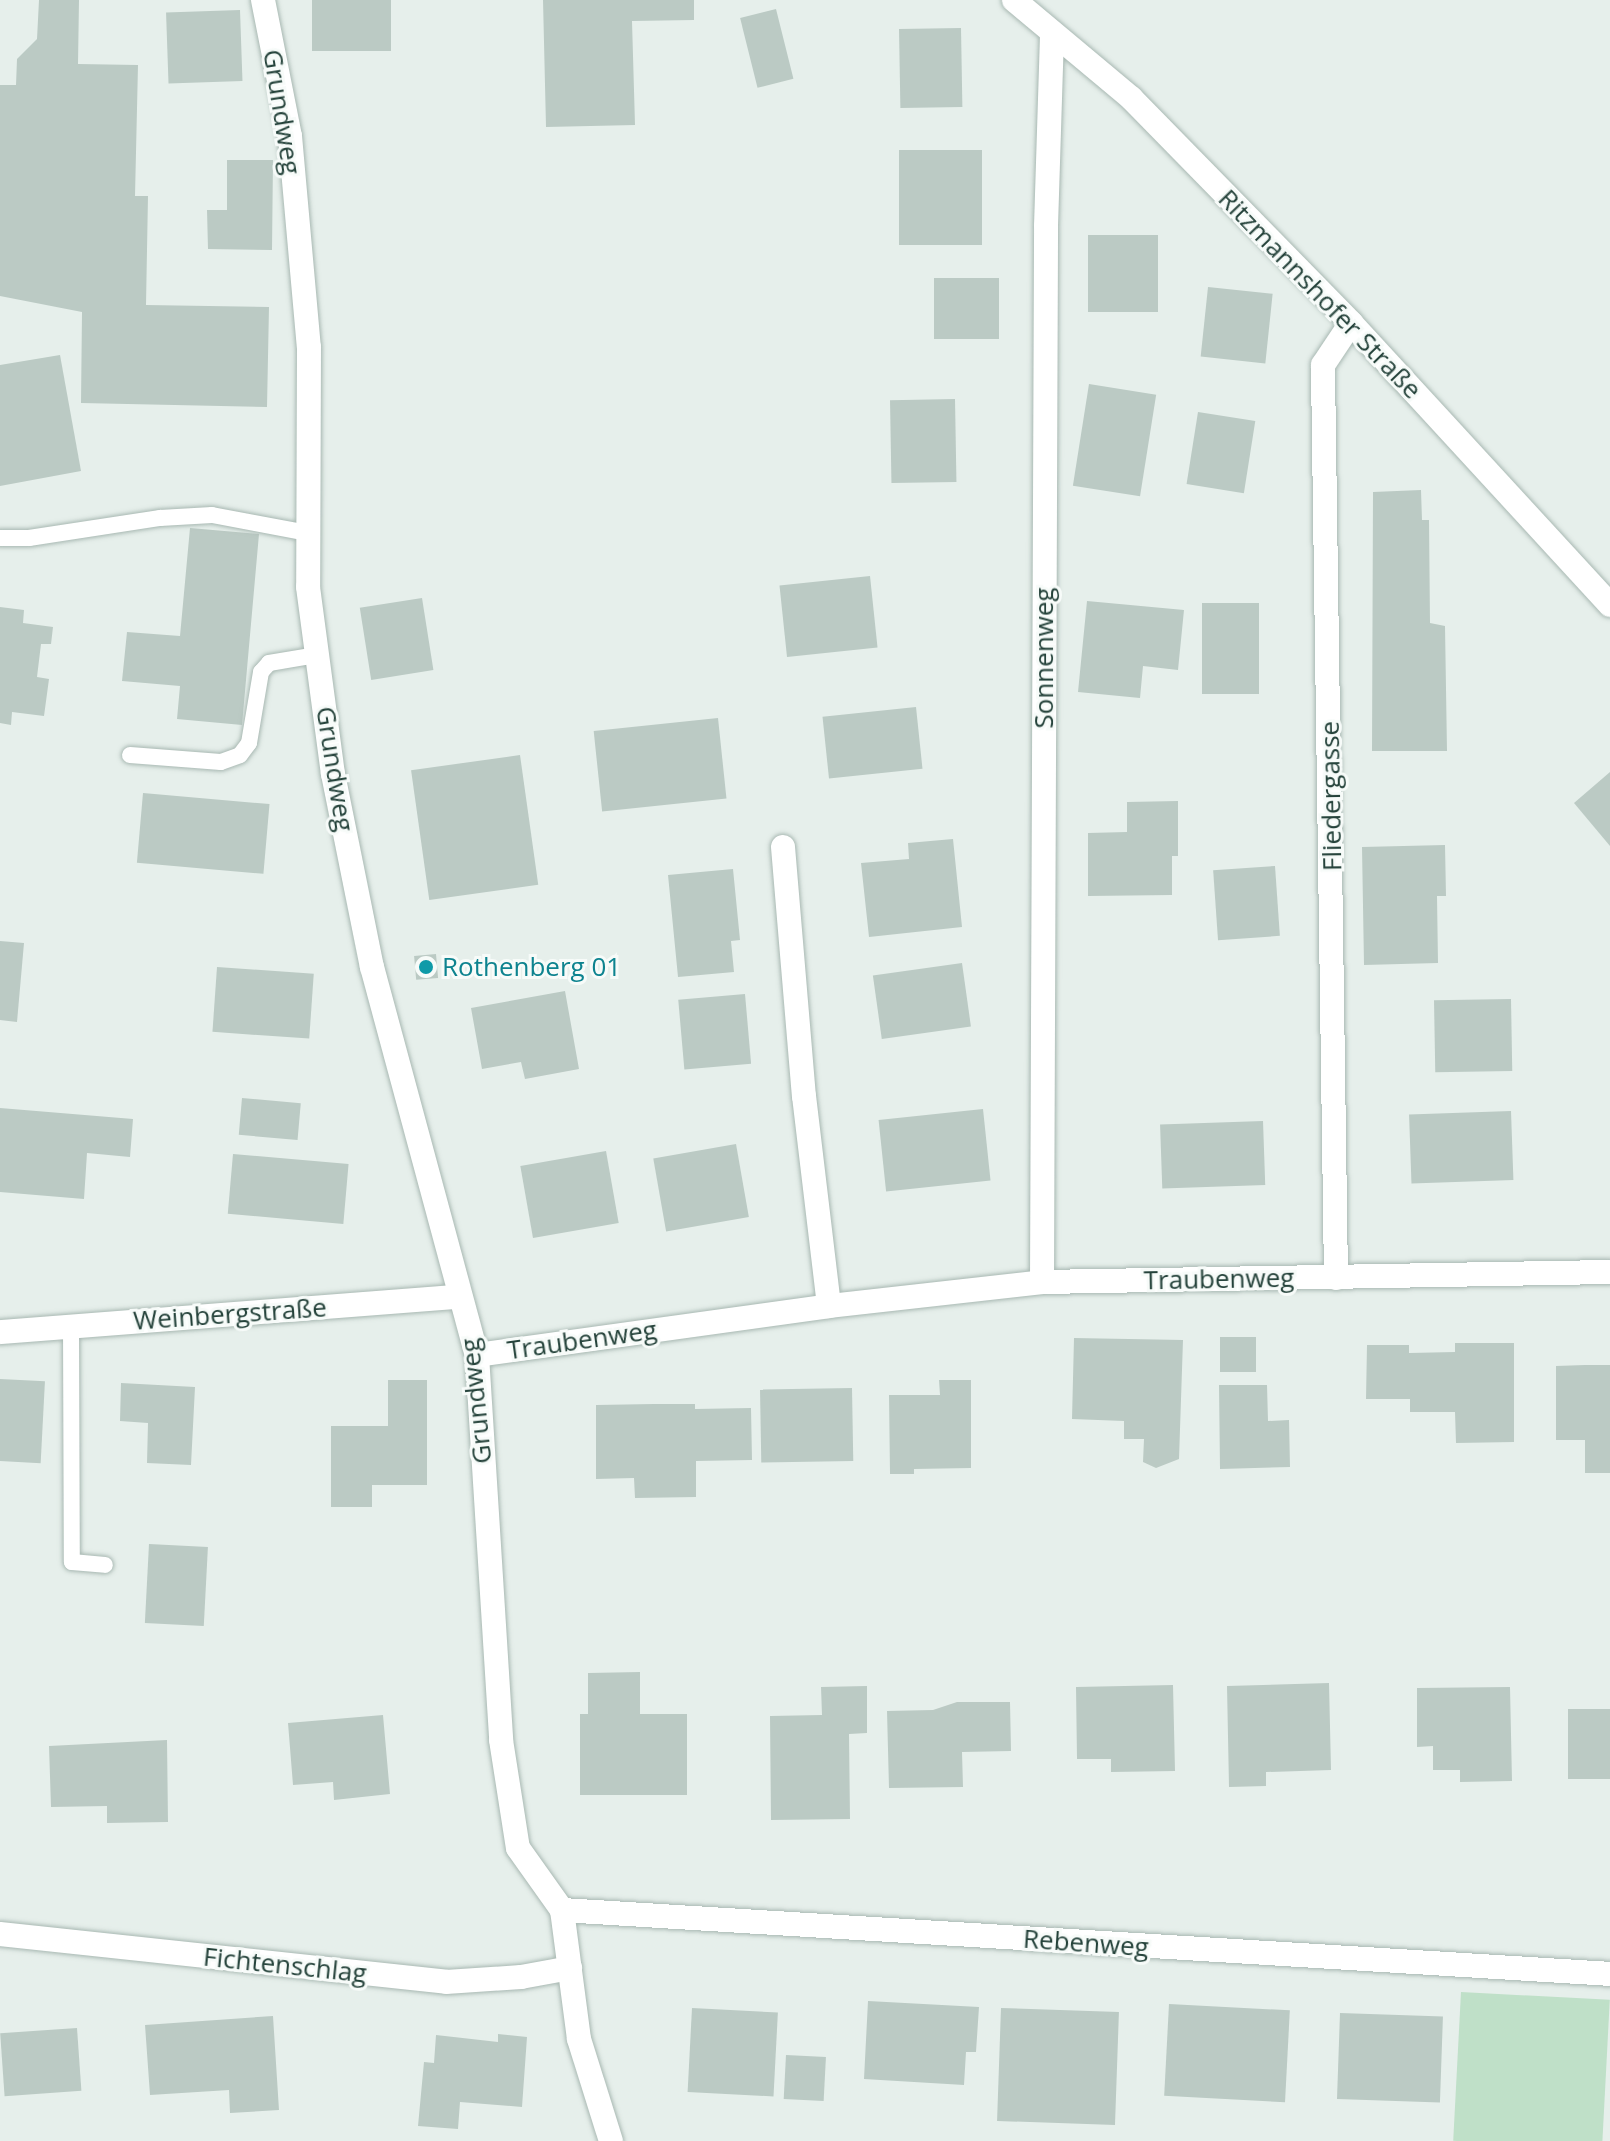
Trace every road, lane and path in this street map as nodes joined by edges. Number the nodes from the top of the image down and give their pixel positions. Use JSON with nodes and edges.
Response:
{"nodes":[{"id":1,"x":263,"y":0,"type":"edge"},
{"id":2,"x":1014,"y":0,"type":"edge"},
{"id":3,"x":1052,"y":35,"type":"junction"},
{"id":4,"x":1351,"y":323,"type":"junction"},
{"id":5,"x":308,"y":533,"type":"junction"},
{"id":6,"x":0,"y":538,"type":"edge"},
{"id":7,"x":1610,"y":605,"type":"edge"},
{"id":8,"x":317,"y":655,"type":"junction"},
{"id":9,"x":130,"y":755,"type":"dead end"},
{"id":10,"x":783,"y":847,"type":"dead end"},
{"id":11,"x":1610,"y":1272,"type":"edge"},
{"id":12,"x":1336,"y":1278,"type":"junction"},
{"id":13,"x":1042,"y":1282,"type":"junction"},
{"id":14,"x":459,"y":1297,"type":"junction"},
{"id":15,"x":829,"y":1306,"type":"junction"},
{"id":16,"x":71,"y":1326,"type":"junction"},
{"id":17,"x":0,"y":1332,"type":"edge"},
{"id":18,"x":477,"y":1355,"type":"junction"},
{"id":19,"x":105,"y":1565,"type":"dead end"},
{"id":20,"x":562,"y":1910,"type":"junction"},
{"id":21,"x":0,"y":1934,"type":"edge"},
{"id":22,"x":570,"y":1968,"type":"junction"},
{"id":23,"x":1610,"y":1974,"type":"edge"},
{"id":24,"x":611,"y":2141,"type":"edge"}],
"edges":[{"from":1,"to":5,"type":"street","name":"Grundweg"},
{"from":2,"to":3,"type":"street","name":"Ritzmannshofer Straße"},
{"from":3,"to":4,"type":"street","name":"Ritzmannshofer Straße"},
{"from":3,"to":13,"type":"street","name":"Sonnenweg"},
{"from":4,"to":7,"type":"street","name":"Ritzmannshofer Straße"},
{"from":4,"to":12,"type":"street","name":"Fliedergasse"},
{"from":5,"to":6,"type":"lane"},
{"from":5,"to":8,"type":"street","name":"Grundweg"},
{"from":8,"to":9,"type":"lane"},
{"from":8,"to":14,"type":"street","name":"Grundweg"},
{"from":10,"to":15,"type":"street"},
{"from":11,"to":12,"type":"street","name":"Traubenweg"},
{"from":12,"to":13,"type":"street","name":"Traubenweg"},
{"from":13,"to":15,"type":"street","name":"Traubenweg"},
{"from":14,"to":16,"type":"street","name":"Weinbergstraße"},
{"from":14,"to":18,"type":"street","name":"Grundweg"},
{"from":15,"to":18,"type":"street","name":"Traubenweg"},
{"from":16,"to":17,"type":"street","name":"Weinbergstraße"},
{"from":16,"to":19,"type":"lane"},
{"from":18,"to":20,"type":"street","name":"Grundweg"},
{"from":20,"to":22,"type":"street","name":"Grundweg"},
{"from":20,"to":23,"type":"street","name":"Rebenweg"},
{"from":21,"to":22,"type":"street","name":"Fichtenschlag"},
{"from":22,"to":24,"type":"street","name":"Grundweg"}]}
